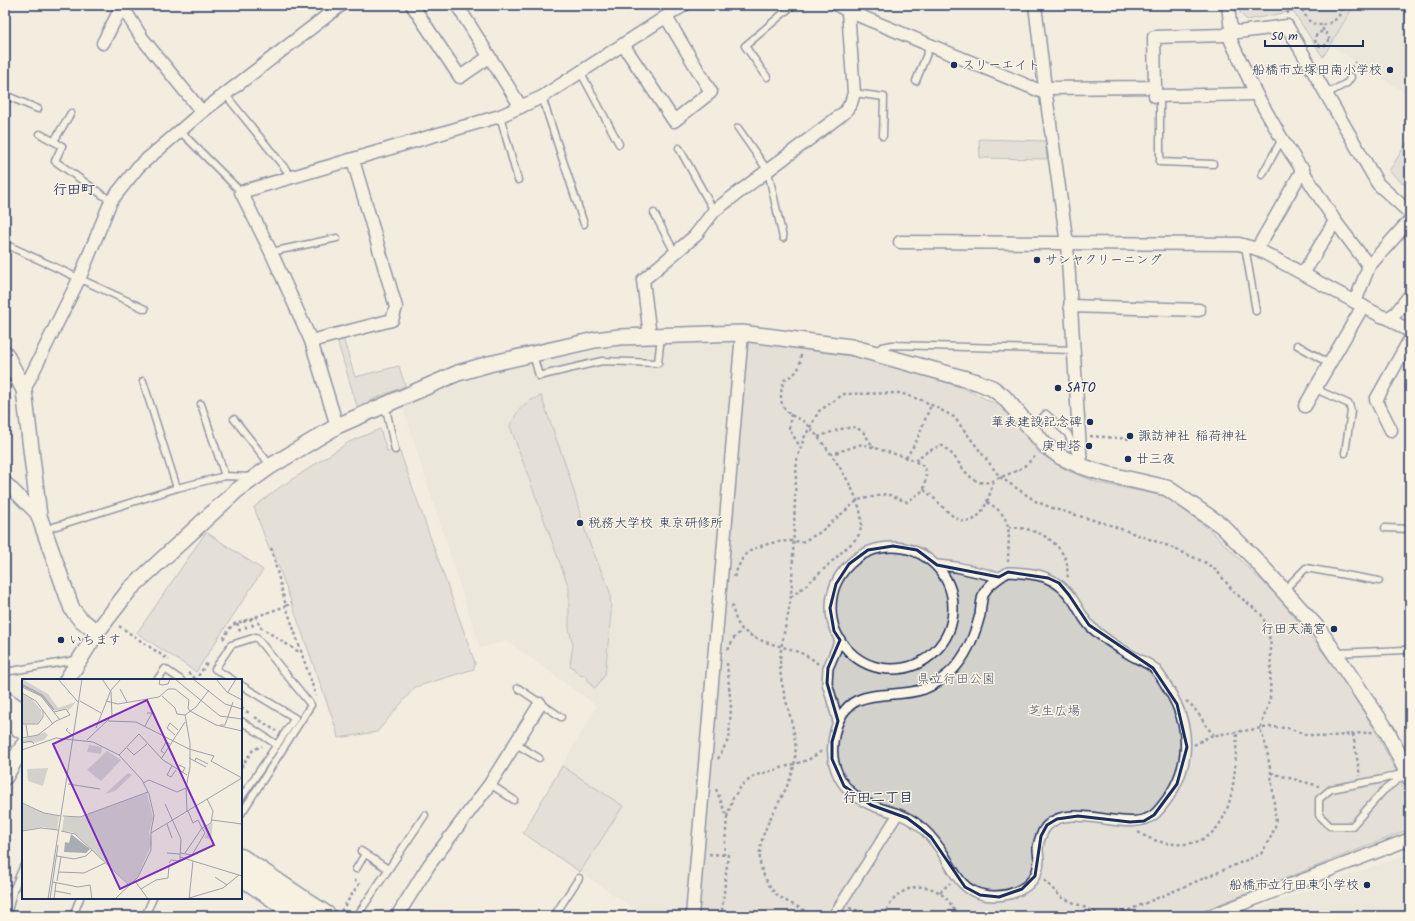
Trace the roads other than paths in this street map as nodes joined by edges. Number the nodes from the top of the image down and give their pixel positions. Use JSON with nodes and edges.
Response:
{"nodes":[{"id":1,"x":341,"y":5,"type":"edge"},
{"id":2,"x":412,"y":5,"type":"edge"},
{"id":3,"x":456,"y":5,"type":"edge"},
{"id":4,"x":684,"y":5,"type":"edge"},
{"id":5,"x":793,"y":5,"type":"edge"},
{"id":6,"x":836,"y":5,"type":"edge"},
{"id":7,"x":1035,"y":5,"type":"edge"},
{"id":8,"x":1228,"y":5,"type":"edge"},
{"id":9,"x":848,"y":11,"type":"junction"},
{"id":10,"x":666,"y":17,"type":"junction"},
{"id":11,"x":1232,"y":30,"type":"junction"},
{"id":12,"x":102,"y":43,"type":"dead end"},
{"id":13,"x":624,"y":46,"type":"junction"},
{"id":14,"x":930,"y":46,"type":"junction"},
{"id":15,"x":489,"y":57,"type":"junction"},
{"id":16,"x":581,"y":74,"type":"junction"},
{"id":17,"x":767,"y":77,"type":"dead end"},
{"id":18,"x":1351,"y":77,"type":"dead end"},
{"id":19,"x":916,"y":81,"type":"dead end"},
{"id":20,"x":1045,"y":91,"type":"junction"},
{"id":21,"x":1157,"y":92,"type":"junction"},
{"id":22,"x":854,"y":93,"type":"junction"},
{"id":23,"x":225,"y":94,"type":"junction"},
{"id":24,"x":1256,"y":94,"type":"junction"},
{"id":25,"x":1326,"y":94,"type":"junction"},
{"id":26,"x":5,"y":95,"type":"edge"},
{"id":27,"x":542,"y":97,"type":"junction"},
{"id":28,"x":520,"y":107,"type":"junction"},
{"id":29,"x":38,"y":109,"type":"dead end"},
{"id":30,"x":202,"y":112,"type":"junction"},
{"id":31,"x":71,"y":113,"type":"dead end"},
{"id":32,"x":500,"y":116,"type":"junction"},
{"id":33,"x":738,"y":128,"type":"dead end"},
{"id":34,"x":180,"y":131,"type":"junction"},
{"id":35,"x":40,"y":134,"type":"dead end"},
{"id":36,"x":882,"y":136,"type":"dead end"},
{"id":37,"x":1282,"y":139,"type":"junction"},
{"id":38,"x":54,"y":141,"type":"junction"},
{"id":39,"x":619,"y":144,"type":"dead end"},
{"id":40,"x":679,"y":148,"type":"dead end"},
{"id":41,"x":353,"y":160,"type":"junction"},
{"id":42,"x":1213,"y":164,"type":"dead end"},
{"id":43,"x":1303,"y":169,"type":"junction"},
{"id":44,"x":768,"y":170,"type":"junction"},
{"id":45,"x":1262,"y":175,"type":"dead end"},
{"id":46,"x":292,"y":178,"type":"junction"},
{"id":47,"x":518,"y":180,"type":"dead end"},
{"id":48,"x":241,"y":192,"type":"junction"},
{"id":49,"x":111,"y":201,"type":"junction"},
{"id":50,"x":714,"y":211,"type":"junction"},
{"id":51,"x":654,"y":213,"type":"dead end"},
{"id":52,"x":1410,"y":213,"type":"edge"},
{"id":53,"x":1410,"y":220,"type":"edge"},
{"id":54,"x":1335,"y":221,"type":"junction"},
{"id":55,"x":584,"y":224,"type":"dead end"},
{"id":56,"x":337,"y":238,"type":"dead end"},
{"id":57,"x":783,"y":238,"type":"dead end"},
{"id":58,"x":900,"y":242,"type":"dead end"},
{"id":59,"x":5,"y":244,"type":"edge"},
{"id":60,"x":1067,"y":244,"type":"junction"},
{"id":61,"x":1251,"y":247,"type":"junction"},
{"id":62,"x":271,"y":252,"type":"junction"},
{"id":63,"x":676,"y":253,"type":"junction"},
{"id":64,"x":1369,"y":266,"type":"junction"},
{"id":65,"x":1303,"y":274,"type":"junction"},
{"id":66,"x":80,"y":277,"type":"junction"},
{"id":67,"x":1410,"y":296,"type":"edge"},
{"id":68,"x":1359,"y":304,"type":"junction"},
{"id":69,"x":1070,"y":306,"type":"junction"},
{"id":70,"x":145,"y":309,"type":"dead end"},
{"id":71,"x":1199,"y":310,"type":"dead end"},
{"id":72,"x":1256,"y":311,"type":"dead end"},
{"id":73,"x":1388,"y":318,"type":"junction"},
{"id":74,"x":1410,"y":332,"type":"edge"},
{"id":75,"x":742,"y":333,"type":"junction"},
{"id":76,"x":656,"y":336,"type":"junction"},
{"id":77,"x":1410,"y":339,"type":"edge"},
{"id":78,"x":311,"y":341,"type":"junction"},
{"id":79,"x":1297,"y":345,"type":"dead end"},
{"id":80,"x":1073,"y":350,"type":"junction"},
{"id":81,"x":875,"y":352,"type":"junction"},
{"id":82,"x":5,"y":353,"type":"edge"},
{"id":83,"x":533,"y":354,"type":"junction"},
{"id":84,"x":1330,"y":364,"type":"junction"},
{"id":85,"x":143,"y":381,"type":"dead end"},
{"id":86,"x":1318,"y":386,"type":"junction"},
{"id":87,"x":24,"y":390,"type":"junction"},
{"id":88,"x":201,"y":404,"type":"dead end"},
{"id":89,"x":385,"y":404,"type":"junction"},
{"id":90,"x":1305,"y":406,"type":"dead end"},
{"id":91,"x":234,"y":419,"type":"dead end"},
{"id":92,"x":337,"y":426,"type":"junction"},
{"id":93,"x":1032,"y":428,"type":"junction"},
{"id":94,"x":1391,"y":430,"type":"dead end"},
{"id":95,"x":394,"y":450,"type":"dead end"},
{"id":96,"x":1345,"y":453,"type":"dead end"},
{"id":97,"x":271,"y":466,"type":"junction"},
{"id":98,"x":1081,"y":466,"type":"junction"},
{"id":99,"x":225,"y":476,"type":"junction"},
{"id":100,"x":254,"y":478,"type":"junction"},
{"id":101,"x":5,"y":482,"type":"edge"},
{"id":102,"x":177,"y":488,"type":"junction"},
{"id":103,"x":42,"y":523,"type":"junction"},
{"id":104,"x":1386,"y":528,"type":"dead end"},
{"id":105,"x":1410,"y":529,"type":"edge"},
{"id":106,"x":936,"y":565,"type":"junction"},
{"id":107,"x":999,"y":577,"type":"junction"},
{"id":108,"x":1379,"y":581,"type":"dead end"},
{"id":109,"x":1284,"y":590,"type":"junction"},
{"id":110,"x":97,"y":632,"type":"junction"},
{"id":111,"x":840,"y":640,"type":"junction"},
{"id":112,"x":1405,"y":650,"type":"dead end"},
{"id":113,"x":1335,"y":653,"type":"junction"},
{"id":114,"x":80,"y":660,"type":"junction"},
{"id":115,"x":5,"y":672,"type":"edge"},
{"id":116,"x":68,"y":679,"type":"edge"},
{"id":117,"x":158,"y":679,"type":"edge"},
{"id":118,"x":180,"y":679,"type":"edge"},
{"id":119,"x":232,"y":679,"type":"edge"},
{"id":120,"x":242,"y":686,"type":"edge"},
{"id":121,"x":518,"y":688,"type":"dead end"},
{"id":122,"x":5,"y":701,"type":"edge"},
{"id":123,"x":540,"y":704,"type":"junction"},
{"id":124,"x":561,"y":717,"type":"dead end"},
{"id":125,"x":242,"y":722,"type":"edge"},
{"id":126,"x":838,"y":722,"type":"junction"},
{"id":127,"x":14,"y":723,"type":"edge"},
{"id":128,"x":516,"y":744,"type":"junction"},
{"id":129,"x":277,"y":745,"type":"junction"},
{"id":130,"x":22,"y":748,"type":"edge"},
{"id":131,"x":539,"y":758,"type":"dead end"},
{"id":132,"x":1409,"y":774,"type":"edge"},
{"id":133,"x":5,"y":778,"type":"edge"},
{"id":134,"x":490,"y":784,"type":"junction"},
{"id":135,"x":242,"y":797,"type":"edge"},
{"id":136,"x":514,"y":800,"type":"dead end"},
{"id":137,"x":242,"y":812,"type":"edge"},
{"id":138,"x":898,"y":814,"type":"junction"},
{"id":139,"x":424,"y":815,"type":"dead end"},
{"id":140,"x":1410,"y":839,"type":"edge"},
{"id":141,"x":242,"y":859,"type":"edge"},
{"id":142,"x":22,"y":869,"type":"edge"},
{"id":143,"x":356,"y":869,"type":"road end"},
{"id":144,"x":388,"y":869,"type":"junction"},
{"id":145,"x":242,"y":877,"type":"edge"},
{"id":146,"x":579,"y":878,"type":"dead end"},
{"id":147,"x":5,"y":887,"type":"edge"},
{"id":148,"x":13,"y":890,"type":"junction"},
{"id":149,"x":80,"y":899,"type":"edge"},
{"id":150,"x":153,"y":899,"type":"edge"},
{"id":151,"x":334,"y":914,"type":"edge"},
{"id":152,"x":7,"y":916,"type":"edge"},
{"id":153,"x":73,"y":916,"type":"edge"},
{"id":154,"x":145,"y":916,"type":"edge"},
{"id":155,"x":300,"y":916,"type":"edge"},
{"id":156,"x":357,"y":916,"type":"edge"},
{"id":157,"x":397,"y":916,"type":"edge"},
{"id":158,"x":554,"y":916,"type":"edge"},
{"id":159,"x":692,"y":916,"type":"edge"},
{"id":160,"x":834,"y":916,"type":"edge"},
{"id":161,"x":1210,"y":916,"type":"edge"}],
"edges":[{"from":1,"to":23,"type":"street"},
{"from":2,"to":15,"type":"street"},
{"from":3,"to":15,"type":"street"},
{"from":4,"to":10,"type":"street"},
{"from":5,"to":17,"type":"lane"},
{"from":6,"to":9,"type":"street"},
{"from":7,"to":20,"type":"street"},
{"from":8,"to":11,"type":"street"},
{"from":9,"to":14,"type":"street"},
{"from":9,"to":22,"type":"street"},
{"from":10,"to":13,"type":"street"},
{"from":10,"to":13,"type":"street"},
{"from":11,"to":21,"type":"street"},
{"from":11,"to":24,"type":"street"},
{"from":11,"to":25,"type":"street"},
{"from":12,"to":30,"type":"street"},
{"from":13,"to":16,"type":"street"},
{"from":14,"to":19,"type":"lane"},
{"from":14,"to":20,"type":"street"},
{"from":15,"to":28,"type":"street"},
{"from":16,"to":27,"type":"street"},
{"from":16,"to":39,"type":"lane"},
{"from":18,"to":25,"type":"lane"},
{"from":20,"to":21,"type":"street"},
{"from":20,"to":60,"type":"street"},
{"from":21,"to":24,"type":"street"},
{"from":21,"to":42,"type":"lane"},
{"from":22,"to":36,"type":"lane"},
{"from":22,"to":44,"type":"street"},
{"from":23,"to":30,"type":"street"},
{"from":23,"to":46,"type":"lane"},
{"from":24,"to":37,"type":"street"},
{"from":25,"to":52,"type":"street"},
{"from":26,"to":29,"type":"lane"},
{"from":27,"to":28,"type":"street"},
{"from":27,"to":55,"type":"lane"},
{"from":28,"to":32,"type":"street"},
{"from":30,"to":34,"type":"street"},
{"from":31,"to":38,"type":"lane"},
{"from":32,"to":41,"type":"street"},
{"from":32,"to":47,"type":"lane"},
{"from":33,"to":44,"type":"lane"},
{"from":34,"to":48,"type":"lane"},
{"from":34,"to":49,"type":"street"},
{"from":35,"to":38,"type":"lane"},
{"from":37,"to":43,"type":"street"},
{"from":37,"to":45,"type":"lane"},
{"from":38,"to":49,"type":"lane"},
{"from":40,"to":50,"type":"lane"},
{"from":41,"to":46,"type":"street"},
{"from":41,"to":78,"type":"street"},
{"from":43,"to":54,"type":"street"},
{"from":43,"to":61,"type":"street"},
{"from":44,"to":50,"type":"street"},
{"from":44,"to":57,"type":"lane"},
{"from":46,"to":48,"type":"street"},
{"from":48,"to":62,"type":"street"},
{"from":49,"to":66,"type":"street"},
{"from":50,"to":63,"type":"street"},
{"from":51,"to":63,"type":"lane"},
{"from":53,"to":64,"type":"street"},
{"from":54,"to":64,"type":"street"},
{"from":54,"to":65,"type":"street"},
{"from":56,"to":62,"type":"lane"},
{"from":58,"to":60,"type":"street"},
{"from":59,"to":66,"type":"lane"},
{"from":60,"to":61,"type":"street"},
{"from":60,"to":69,"type":"street"},
{"from":61,"to":65,"type":"street"},
{"from":61,"to":72,"type":"lane"},
{"from":62,"to":78,"type":"street"},
{"from":63,"to":76,"type":"street"},
{"from":64,"to":68,"type":"street"},
{"from":65,"to":68,"type":"street"},
{"from":66,"to":70,"type":"lane"},
{"from":66,"to":87,"type":"street"},
{"from":67,"to":73,"type":"street"},
{"from":68,"to":73,"type":"street"},
{"from":68,"to":84,"type":"street"},
{"from":69,"to":71,"type":"street"},
{"from":69,"to":80,"type":"street"},
{"from":73,"to":74,"type":"street"},
{"from":75,"to":76,"type":"street"},
{"from":75,"to":81,"type":"street"},
{"from":75,"to":159,"type":"street"},
{"from":76,"to":83,"type":"street"},
{"from":76,"to":83,"type":"lane"},
{"from":77,"to":94,"type":"street"},
{"from":78,"to":92,"type":"street"},
{"from":79,"to":84,"type":"lane"},
{"from":80,"to":81,"type":"lane"},
{"from":80,"to":98,"type":"street"},
{"from":81,"to":93,"type":"street"},
{"from":82,"to":87,"type":"street"},
{"from":83,"to":89,"type":"street"},
{"from":84,"to":86,"type":"street"},
{"from":85,"to":102,"type":"lane"},
{"from":86,"to":90,"type":"street"},
{"from":86,"to":96,"type":"lane"},
{"from":87,"to":103,"type":"street"},
{"from":88,"to":99,"type":"lane"},
{"from":89,"to":92,"type":"street"},
{"from":89,"to":95,"type":"lane"},
{"from":91,"to":97,"type":"lane"},
{"from":92,"to":97,"type":"street"},
{"from":93,"to":98,"type":"street"},
{"from":93,"to":98,"type":"lane"},
{"from":97,"to":100,"type":"street"},
{"from":98,"to":109,"type":"street"},
{"from":99,"to":100,"type":"lane"},
{"from":99,"to":102,"type":"lane"},
{"from":100,"to":110,"type":"street"},
{"from":101,"to":103,"type":"street"},
{"from":102,"to":103,"type":"lane"},
{"from":103,"to":110,"type":"street"},
{"from":104,"to":105,"type":"lane"},
{"from":106,"to":107,"type":"street"},
{"from":106,"to":111,"type":"street"},
{"from":106,"to":111,"type":"street"},
{"from":107,"to":126,"type":"street"},
{"from":107,"to":138,"type":"street"},
{"from":108,"to":109,"type":"lane"},
{"from":109,"to":113,"type":"street"},
{"from":110,"to":114,"type":"street"},
{"from":111,"to":126,"type":"street"},
{"from":112,"to":113,"type":"lane"},
{"from":113,"to":132,"type":"street"},
{"from":114,"to":115,"type":"lane"},
{"from":114,"to":116,"type":"street"},
{"from":117,"to":118,"type":"lane"},
{"from":119,"to":137,"type":"lane"},
{"from":120,"to":129,"type":"lane"},
{"from":121,"to":123,"type":"lane"},
{"from":122,"to":127,"type":"main road"},
{"from":123,"to":124,"type":"lane"},
{"from":123,"to":128,"type":"street"},
{"from":125,"to":129,"type":"lane"},
{"from":126,"to":138,"type":"street"},
{"from":128,"to":131,"type":"lane"},
{"from":128,"to":134,"type":"street"},
{"from":129,"to":135,"type":"lane"},
{"from":130,"to":133,"type":"street"},
{"from":132,"to":132,"type":"lane"},
{"from":134,"to":136,"type":"lane"},
{"from":134,"to":157,"type":"street"},
{"from":138,"to":160,"type":"street"},
{"from":139,"to":144,"type":"lane"},
{"from":140,"to":161,"type":"street"},
{"from":141,"to":151,"type":"main road"},
{"from":142,"to":148,"type":"lane"},
{"from":143,"to":144,"type":"lane"},
{"from":144,"to":156,"type":"lane"},
{"from":145,"to":155,"type":"main road"},
{"from":146,"to":158,"type":"lane"},
{"from":147,"to":148,"type":"lane"},
{"from":148,"to":152,"type":"lane"},
{"from":149,"to":153,"type":"lane"},
{"from":150,"to":154,"type":"lane"}]}
